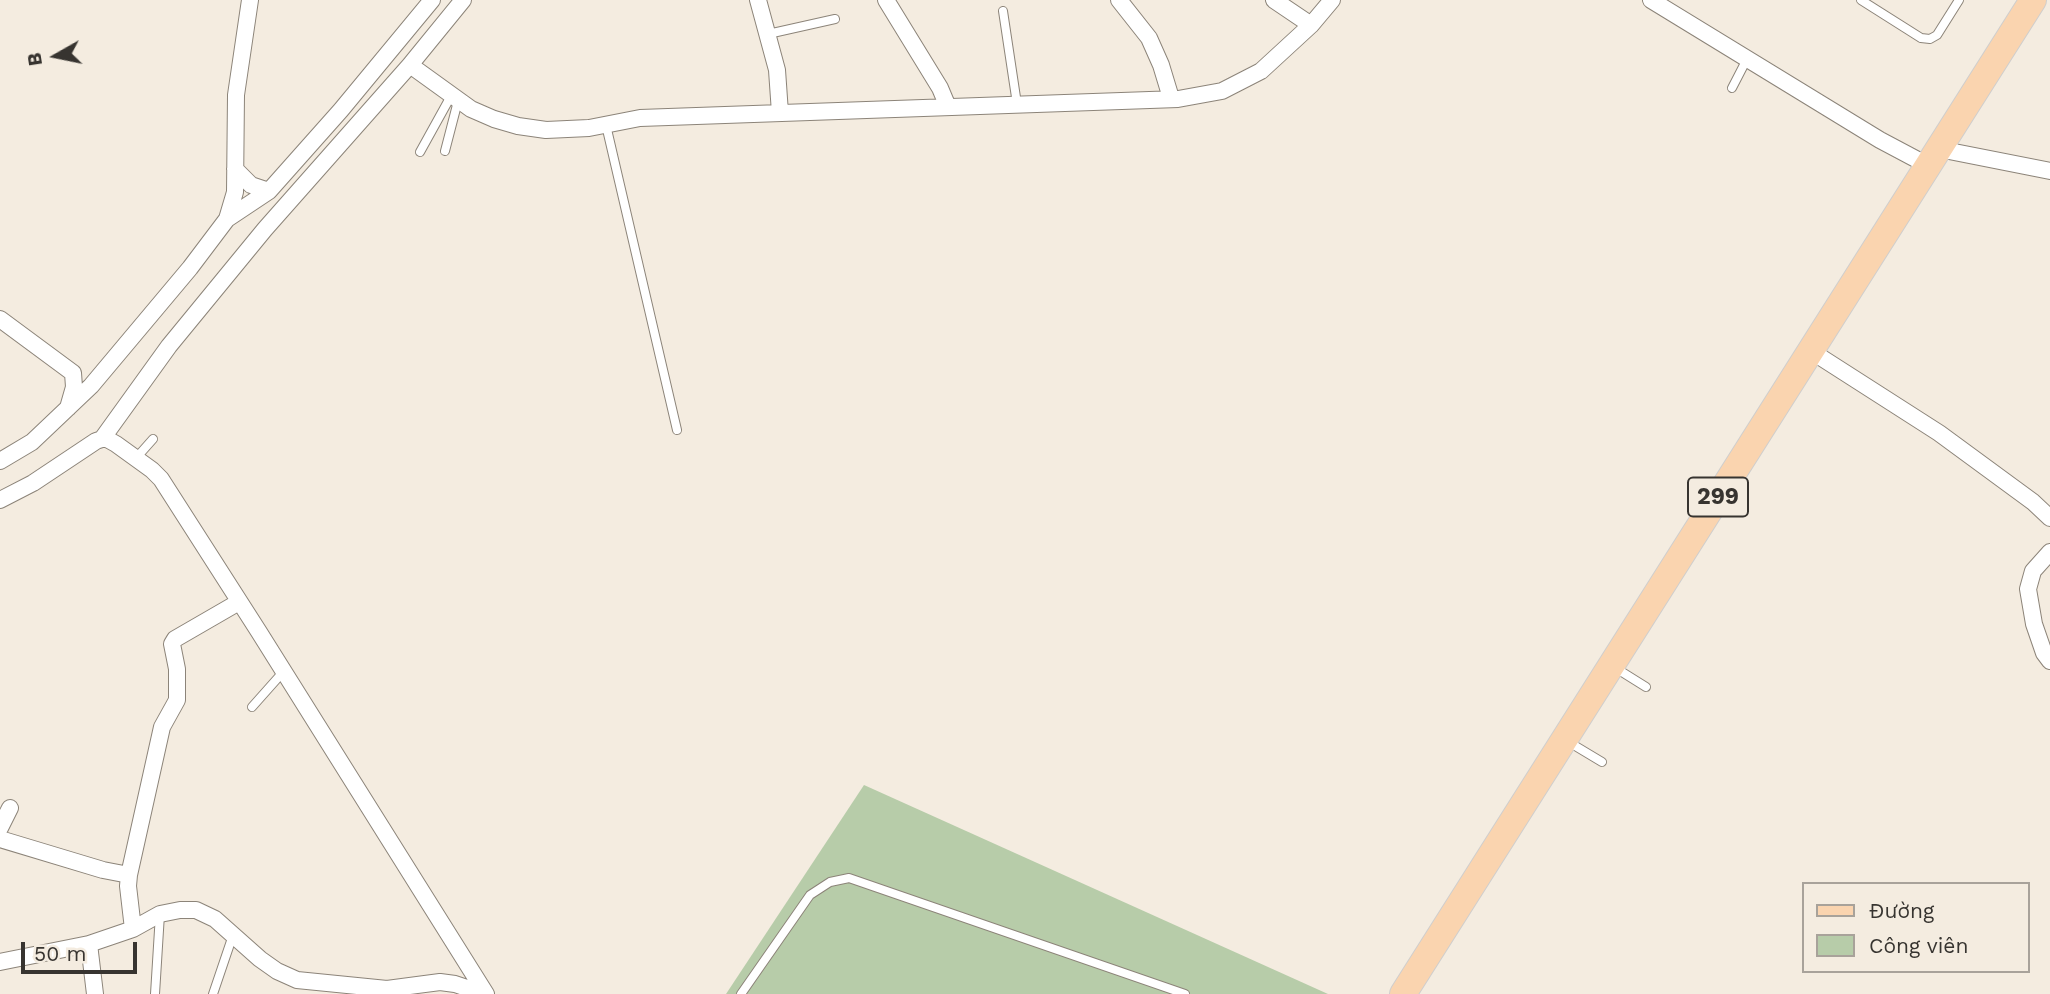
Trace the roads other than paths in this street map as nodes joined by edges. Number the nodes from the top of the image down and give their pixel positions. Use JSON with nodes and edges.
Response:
{"nodes":[{"id":1,"x":250,"y":0,"type":"edge"},
{"id":2,"x":432,"y":0,"type":"edge"},
{"id":3,"x":463,"y":0,"type":"edge"},
{"id":4,"x":758,"y":0,"type":"edge"},
{"id":5,"x":886,"y":0,"type":"edge"},
{"id":6,"x":1119,"y":0,"type":"edge"},
{"id":7,"x":1274,"y":0,"type":"edge"},
{"id":8,"x":1332,"y":0,"type":"edge"},
{"id":9,"x":1651,"y":0,"type":"edge"},
{"id":10,"x":1861,"y":0,"type":"edge"},
{"id":11,"x":1959,"y":0,"type":"edge"},
{"id":12,"x":2033,"y":0,"type":"edge"},
{"id":13,"x":1003,"y":11,"type":"dead end"},
{"id":14,"x":835,"y":19,"type":"dead end"},
{"id":15,"x":1311,"y":25,"type":"junction"},
{"id":16,"x":768,"y":34,"type":"junction"},
{"id":17,"x":1747,"y":58,"type":"junction"},
{"id":18,"x":410,"y":65,"type":"junction"},
{"id":19,"x":1732,"y":88,"type":"dead end"},
{"id":20,"x":455,"y":99,"type":"junction"},
{"id":21,"x":1171,"y":99,"type":"junction"},
{"id":22,"x":1017,"y":104,"type":"junction"},
{"id":23,"x":948,"y":107,"type":"junction"},
{"id":24,"x":780,"y":113,"type":"junction"},
{"id":25,"x":606,"y":125,"type":"junction"},
{"id":26,"x":445,"y":151,"type":"dead end"},
{"id":27,"x":420,"y":152,"type":"dead end"},
{"id":28,"x":1934,"y":157,"type":"junction"},
{"id":29,"x":235,"y":169,"type":"junction"},
{"id":30,"x":2050,"y":171,"type":"edge"},
{"id":31,"x":269,"y":191,"type":"junction"},
{"id":32,"x":227,"y":219,"type":"junction"},
{"id":33,"x":0,"y":318,"type":"edge"},
{"id":34,"x":1811,"y":351,"type":"junction"},
{"id":35,"x":67,"y":410,"type":"junction"},
{"id":36,"x":677,"y":430,"type":"dead end"},
{"id":37,"x":102,"y":439,"type":"junction"},
{"id":38,"x":153,"y":439,"type":"dead end"},
{"id":39,"x":137,"y":457,"type":"junction"},
{"id":40,"x":0,"y":461,"type":"edge"},
{"id":41,"x":0,"y":500,"type":"edge"},
{"id":42,"x":2050,"y":518,"type":"edge"},
{"id":43,"x":2050,"y":552,"type":"edge"},
{"id":44,"x":239,"y":601,"type":"junction"},
{"id":45,"x":2050,"y":661,"type":"edge"},
{"id":46,"x":1612,"y":665,"type":"junction"},
{"id":47,"x":284,"y":671,"type":"junction"},
{"id":48,"x":1646,"y":687,"type":"dead end"},
{"id":49,"x":253,"y":707,"type":"dead end"},
{"id":50,"x":1564,"y":740,"type":"junction"},
{"id":51,"x":1602,"y":762,"type":"dead end"},
{"id":52,"x":10,"y":808,"type":"dead end"},
{"id":53,"x":0,"y":828,"type":"edge"},
{"id":54,"x":0,"y":839,"type":"edge"},
{"id":55,"x":129,"y":875,"type":"junction"},
{"id":56,"x":160,"y":914,"type":"junction"},
{"id":57,"x":133,"y":929,"type":"junction"},
{"id":58,"x":233,"y":935,"type":"junction"},
{"id":59,"x":89,"y":944,"type":"junction"},
{"id":60,"x":0,"y":962,"type":"edge"},
{"id":61,"x":425,"y":989,"type":"edge"},
{"id":62,"x":95,"y":994,"type":"edge"},
{"id":63,"x":155,"y":994,"type":"edge"},
{"id":64,"x":213,"y":994,"type":"edge"},
{"id":65,"x":486,"y":994,"type":"edge"},
{"id":66,"x":741,"y":994,"type":"edge"},
{"id":67,"x":1185,"y":994,"type":"edge"},
{"id":68,"x":1403,"y":994,"type":"edge"}],
"edges":[{"from":1,"to":29,"type":"street"},
{"from":2,"to":31,"type":"street"},
{"from":3,"to":18,"type":"street"},
{"from":4,"to":16,"type":"street"},
{"from":5,"to":23,"type":"street"},
{"from":6,"to":21,"type":"street"},
{"from":7,"to":15,"type":"street"},
{"from":8,"to":15,"type":"street"},
{"from":9,"to":17,"type":"street"},
{"from":10,"to":11,"type":"lane"},
{"from":12,"to":28,"type":"main road","number":"299"},
{"from":13,"to":22,"type":"lane"},
{"from":14,"to":16,"type":"lane"},
{"from":15,"to":21,"type":"street"},
{"from":16,"to":24,"type":"street"},
{"from":17,"to":19,"type":"lane"},
{"from":17,"to":28,"type":"street"},
{"from":18,"to":20,"type":"street"},
{"from":18,"to":37,"type":"street"},
{"from":20,"to":25,"type":"street"},
{"from":20,"to":26,"type":"lane"},
{"from":20,"to":27,"type":"lane"},
{"from":21,"to":22,"type":"street"},
{"from":22,"to":23,"type":"street"},
{"from":23,"to":24,"type":"street"},
{"from":24,"to":25,"type":"street"},
{"from":25,"to":36,"type":"lane"},
{"from":28,"to":30,"type":"street"},
{"from":28,"to":34,"type":"main road","number":"299"},
{"from":29,"to":31,"type":"street"},
{"from":29,"to":32,"type":"street"},
{"from":31,"to":32,"type":"street"},
{"from":32,"to":35,"type":"street"},
{"from":33,"to":35,"type":"street"},
{"from":34,"to":42,"type":"street"},
{"from":34,"to":46,"type":"main road","number":"299"},
{"from":35,"to":40,"type":"street"},
{"from":37,"to":39,"type":"street"},
{"from":37,"to":41,"type":"street"},
{"from":38,"to":39,"type":"lane"},
{"from":39,"to":44,"type":"street"},
{"from":43,"to":45,"type":"street"},
{"from":44,"to":47,"type":"street"},
{"from":44,"to":55,"type":"street"},
{"from":46,"to":48,"type":"lane"},
{"from":46,"to":50,"type":"main road","number":"299"},
{"from":47,"to":49,"type":"lane"},
{"from":47,"to":65,"type":"street"},
{"from":50,"to":51,"type":"lane"},
{"from":50,"to":68,"type":"main road","number":"299"},
{"from":52,"to":53,"type":"street"},
{"from":54,"to":55,"type":"street"},
{"from":55,"to":57,"type":"street"},
{"from":56,"to":57,"type":"street"},
{"from":56,"to":58,"type":"street"},
{"from":56,"to":63,"type":"lane"},
{"from":57,"to":59,"type":"street"},
{"from":58,"to":61,"type":"street"},
{"from":58,"to":64,"type":"lane"},
{"from":59,"to":60,"type":"street"},
{"from":59,"to":62,"type":"street"},
{"from":61,"to":65,"type":"street"},
{"from":66,"to":67,"type":"lane"}]}
